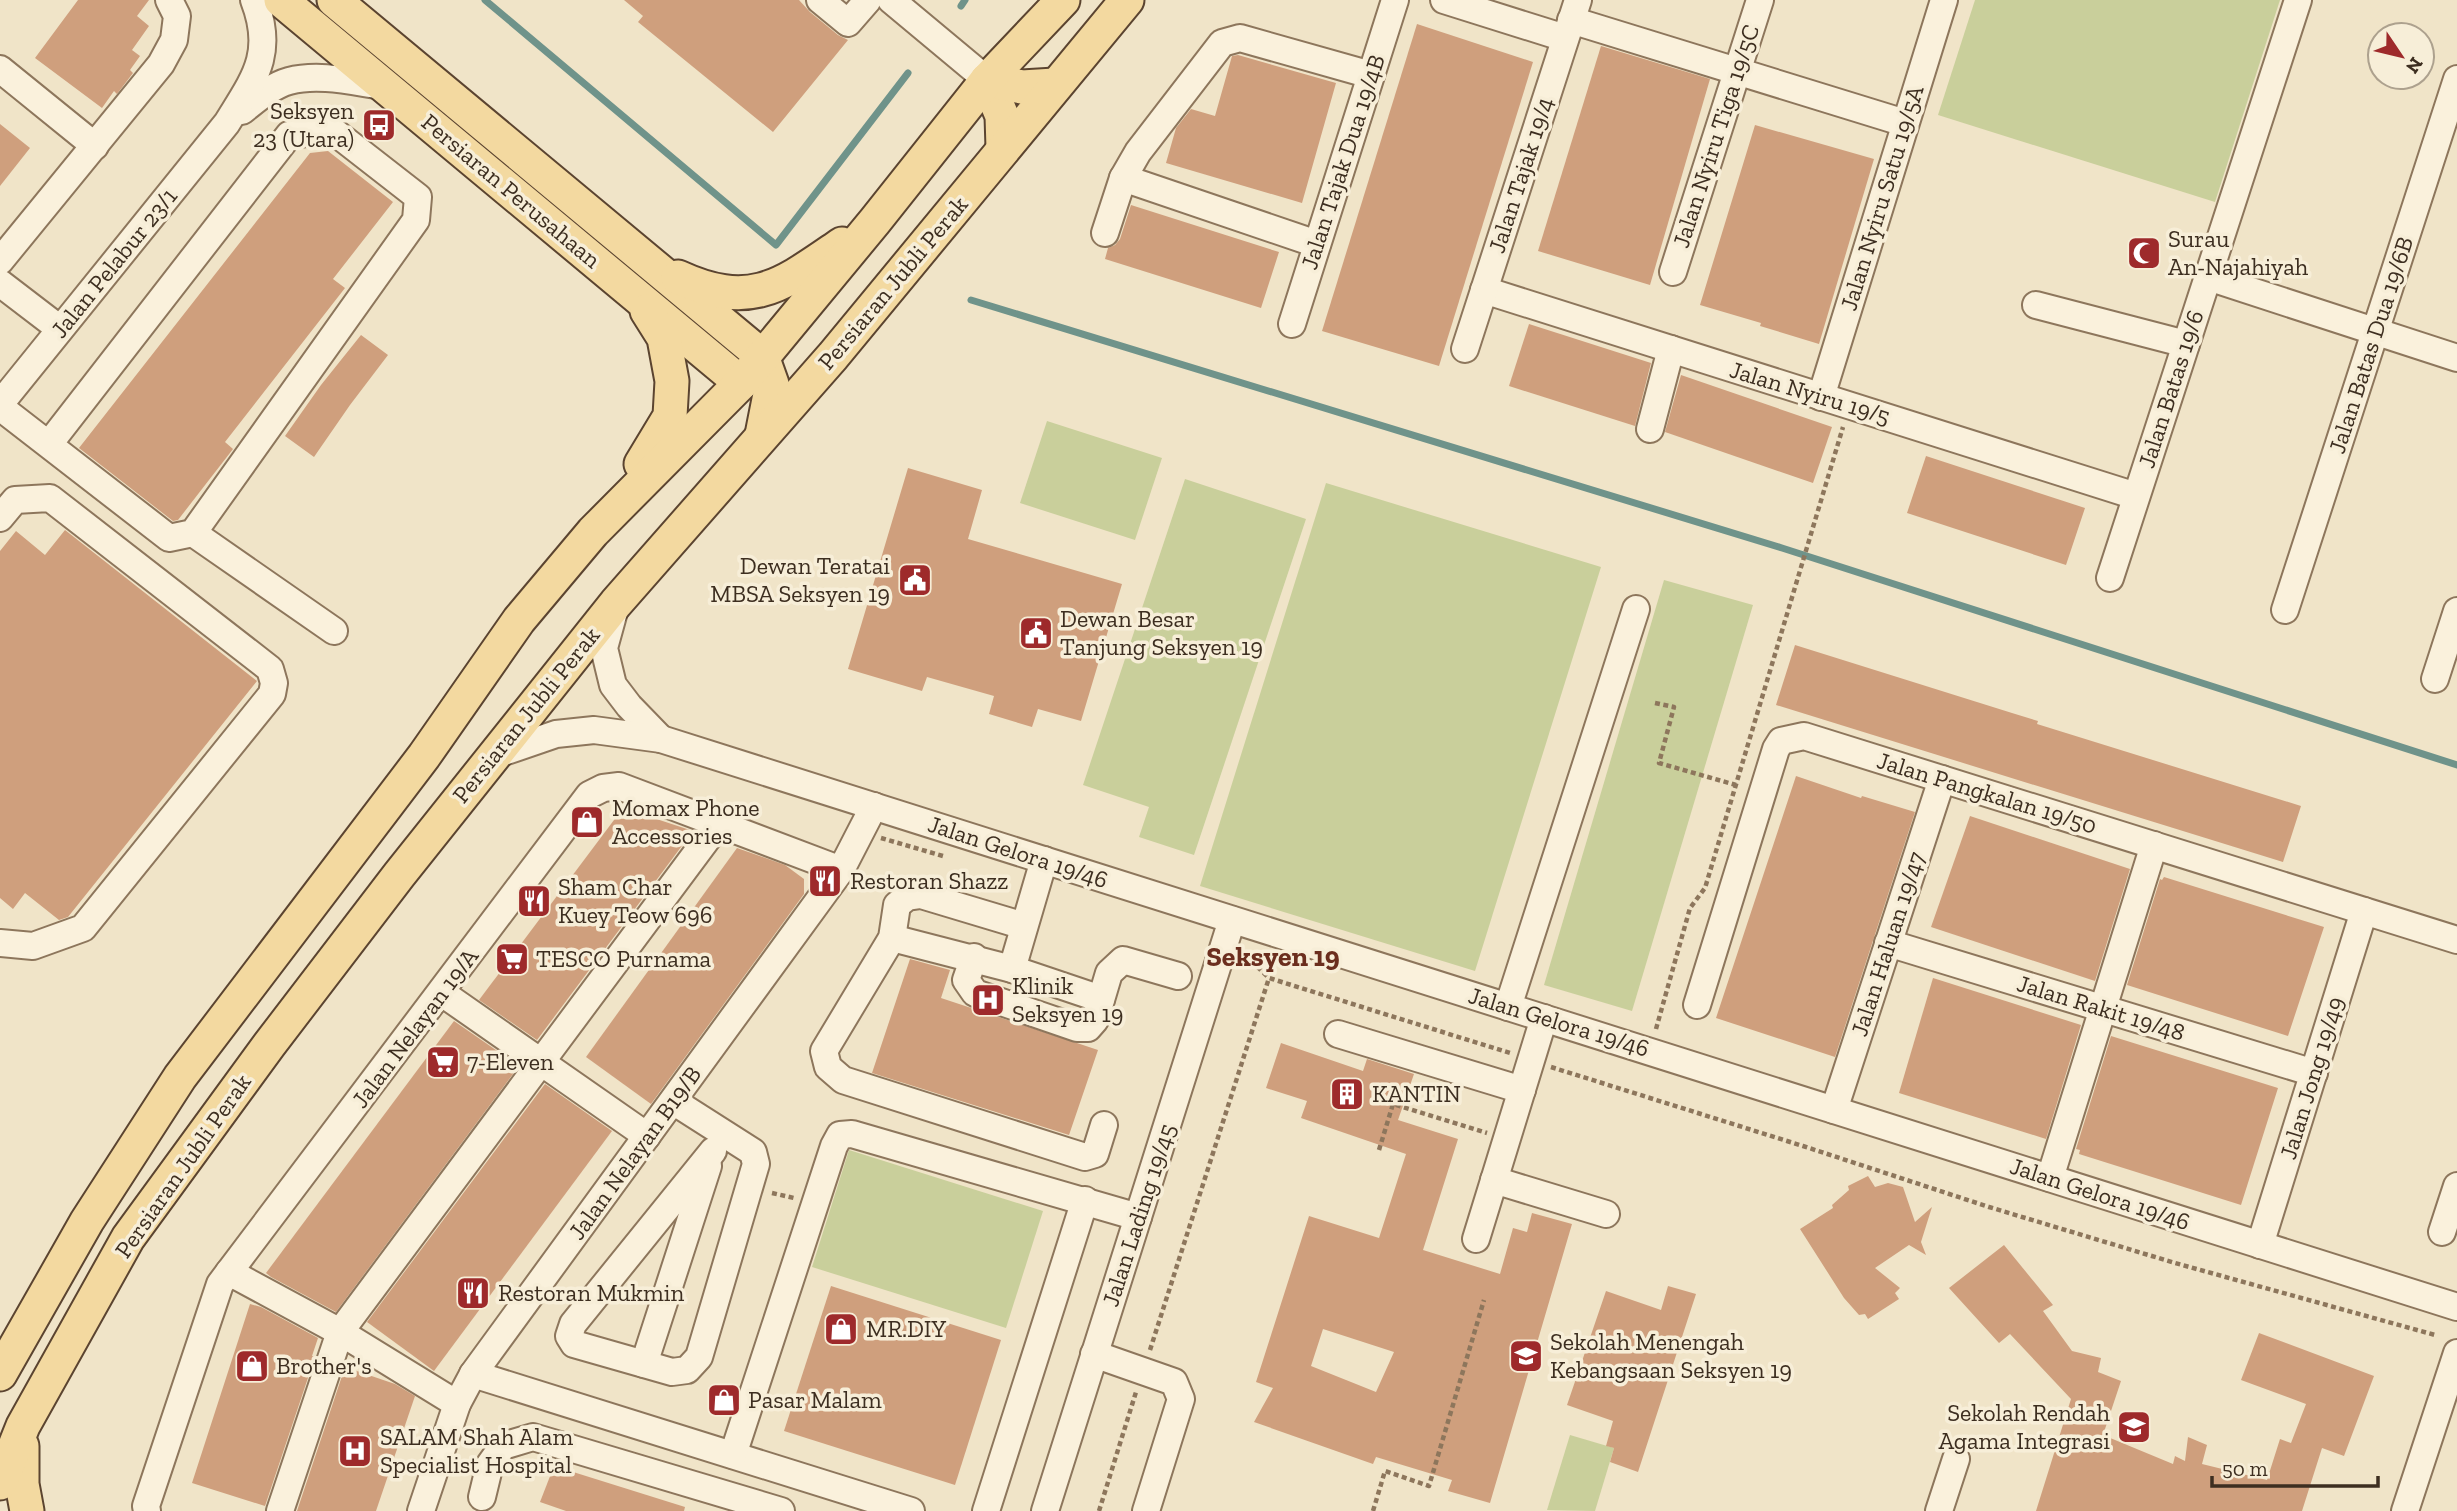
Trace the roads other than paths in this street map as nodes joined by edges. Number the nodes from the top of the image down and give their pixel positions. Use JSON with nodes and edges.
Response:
{"nodes":[{"id":1,"x":169,"y":0,"type":"edge"},
{"id":2,"x":254,"y":0,"type":"edge"},
{"id":3,"x":281,"y":0,"type":"edge"},
{"id":4,"x":334,"y":0,"type":"edge"},
{"id":5,"x":820,"y":0,"type":"edge"},
{"id":6,"x":868,"y":0,"type":"edge"},
{"id":7,"x":891,"y":0,"type":"edge"},
{"id":8,"x":1063,"y":0,"type":"edge"},
{"id":9,"x":1127,"y":0,"type":"edge"},
{"id":10,"x":1395,"y":0,"type":"edge"},
{"id":11,"x":1444,"y":0,"type":"edge"},
{"id":12,"x":1760,"y":0,"type":"edge"},
{"id":13,"x":1944,"y":0,"type":"edge"},
{"id":14,"x":2298,"y":0,"type":"edge"},
{"id":15,"x":1571,"y":19,"type":"edge"},
{"id":16,"x":0,"y":69,"type":"edge"},
{"id":17,"x":1737,"y":71,"type":"junction"},
{"id":18,"x":1371,"y":75,"type":"junction"},
{"id":19,"x":2457,"y":79,"type":"edge"},
{"id":20,"x":987,"y":80,"type":"junction"},
{"id":21,"x":1055,"y":85,"type":"junction"},
{"id":22,"x":384,"y":86,"type":"junction"},
{"id":23,"x":227,"y":123,"type":"junction"},
{"id":24,"x":1905,"y":123,"type":"junction"},
{"id":25,"x":95,"y":146,"type":"junction"},
{"id":26,"x":1003,"y":148,"type":"junction"},
{"id":27,"x":1123,"y":178,"type":"junction"},
{"id":28,"x":875,"y":221,"type":"junction"},
{"id":29,"x":1105,"y":233,"type":"dead end"},
{"id":30,"x":1317,"y":244,"type":"junction"},
{"id":31,"x":0,"y":261,"type":"edge"},
{"id":32,"x":654,"y":266,"type":"junction"},
{"id":33,"x":1673,"y":272,"type":"dead end"},
{"id":34,"x":2208,"y":277,"type":"junction"},
{"id":35,"x":0,"y":283,"type":"edge"},
{"id":36,"x":1484,"y":290,"type":"junction"},
{"id":37,"x":639,"y":298,"type":"junction"},
{"id":38,"x":2036,"y":305,"type":"dead end"},
{"id":39,"x":1292,"y":324,"type":"dead end"},
{"id":40,"x":60,"y":330,"type":"junction"},
{"id":41,"x":2375,"y":331,"type":"junction"},
{"id":42,"x":2186,"y":344,"type":"junction"},
{"id":43,"x":1465,"y":349,"type":"dead end"},
{"id":44,"x":1671,"y":349,"type":"junction"},
{"id":45,"x":833,"y":356,"type":"junction"},
{"id":46,"x":2457,"y":358,"type":"edge"},
{"id":47,"x":759,"y":374,"type":"junction"},
{"id":48,"x":1822,"y":397,"type":"junction"},
{"id":49,"x":0,"y":405,"type":"edge"},
{"id":50,"x":1650,"y":429,"type":"dead end"},
{"id":51,"x":761,"y":438,"type":"junction"},
{"id":52,"x":49,"y":444,"type":"junction"},
{"id":53,"x":2136,"y":496,"type":"junction"},
{"id":54,"x":0,"y":518,"type":"edge"},
{"id":55,"x":593,"y":531,"type":"junction"},
{"id":56,"x":193,"y":533,"type":"junction"},
{"id":57,"x":2110,"y":578,"type":"dead end"},
{"id":58,"x":616,"y":603,"type":"junction"},
{"id":59,"x":1636,"y":609,"type":"dead end"},
{"id":60,"x":2285,"y":610,"type":"dead end"},
{"id":61,"x":2457,"y":611,"type":"edge"},
{"id":62,"x":334,"y":631,"type":"dead end"},
{"id":63,"x":2435,"y":679,"type":"dead end"},
{"id":64,"x":661,"y":739,"type":"junction"},
{"id":65,"x":492,"y":756,"type":"junction"},
{"id":66,"x":1942,"y":779,"type":"junction"},
{"id":67,"x":874,"y":806,"type":"junction"},
{"id":68,"x":719,"y":823,"type":"junction"},
{"id":69,"x":2154,"y":845,"type":"junction"},
{"id":70,"x":1044,"y":860,"type":"junction"},
{"id":71,"x":841,"y":870,"type":"junction"},
{"id":72,"x":2364,"y":911,"type":"junction"},
{"id":73,"x":1024,"y":926,"type":"junction"},
{"id":74,"x":1230,"y":929,"type":"junction"},
{"id":75,"x":891,"y":938,"type":"junction"},
{"id":76,"x":2457,"y":940,"type":"edge"},
{"id":77,"x":0,"y":943,"type":"edge"},
{"id":78,"x":1888,"y":943,"type":"junction"},
{"id":79,"x":974,"y":957,"type":"junction"},
{"id":80,"x":1012,"y":968,"type":"junction"},
{"id":81,"x":1178,"y":976,"type":"dead end"},
{"id":82,"x":442,"y":993,"type":"junction"},
{"id":83,"x":1101,"y":999,"type":"junction"},
{"id":84,"x":1697,"y":1005,"type":"dead end"},
{"id":85,"x":1508,"y":1007,"type":"junction"},
{"id":86,"x":2102,"y":1009,"type":"junction"},
{"id":87,"x":1544,"y":1018,"type":"junction"},
{"id":88,"x":1338,"y":1034,"type":"dead end"},
{"id":89,"x":541,"y":1062,"type":"junction"},
{"id":90,"x":2314,"y":1073,"type":"junction"},
{"id":91,"x":1522,"y":1090,"type":"junction"},
{"id":92,"x":673,"y":1101,"type":"junction"},
{"id":93,"x":1834,"y":1110,"type":"junction"},
{"id":94,"x":1104,"y":1125,"type":"dead end"},
{"id":95,"x":647,"y":1136,"type":"junction"},
{"id":96,"x":716,"y":1141,"type":"junction"},
{"id":97,"x":2050,"y":1178,"type":"junction"},
{"id":98,"x":1494,"y":1180,"type":"junction"},
{"id":99,"x":2457,"y":1186,"type":"edge"},
{"id":100,"x":1085,"y":1200,"type":"junction"},
{"id":101,"x":1606,"y":1214,"type":"dead end"},
{"id":102,"x":1138,"y":1216,"type":"junction"},
{"id":103,"x":2442,"y":1232,"type":"dead end"},
{"id":104,"x":1476,"y":1239,"type":"dead end"},
{"id":105,"x":2260,"y":1245,"type":"junction"},
{"id":106,"x":229,"y":1272,"type":"junction"},
{"id":107,"x":2457,"y":1307,"type":"edge"},
{"id":108,"x":341,"y":1332,"type":"junction"},
{"id":109,"x":2457,"y":1353,"type":"edge"},
{"id":110,"x":1094,"y":1354,"type":"junction"},
{"id":111,"x":644,"y":1364,"type":"junction"},
{"id":112,"x":0,"y":1374,"type":"edge"},
{"id":113,"x":473,"y":1374,"type":"junction"},
{"id":114,"x":457,"y":1404,"type":"junction"},
{"id":115,"x":614,"y":1418,"type":"junction"},
{"id":116,"x":23,"y":1426,"type":"junction"},
{"id":117,"x":733,"y":1455,"type":"junction"},
{"id":118,"x":604,"y":1459,"type":"junction"},
{"id":119,"x":1956,"y":1459,"type":"dead end"},
{"id":120,"x":0,"y":1483,"type":"edge"},
{"id":121,"x":482,"y":1497,"type":"dead end"},
{"id":122,"x":862,"y":1504,"type":"edge"},
{"id":123,"x":27,"y":1511,"type":"edge"},
{"id":124,"x":147,"y":1511,"type":"edge"},
{"id":125,"x":280,"y":1511,"type":"edge"},
{"id":126,"x":421,"y":1511,"type":"edge"},
{"id":127,"x":781,"y":1511,"type":"edge"},
{"id":128,"x":911,"y":1511,"type":"edge"},
{"id":129,"x":986,"y":1511,"type":"edge"},
{"id":130,"x":1045,"y":1511,"type":"edge"},
{"id":131,"x":1146,"y":1511,"type":"edge"},
{"id":132,"x":1939,"y":1511,"type":"edge"},
{"id":133,"x":2405,"y":1511,"type":"edge"}],
"edges":[{"from":1,"to":25,"type":"street"},
{"from":2,"to":23,"type":"street","name":"Jalan Pelabur 23/1"},
{"from":3,"to":22,"type":"main road","name":"Persiaran Perusahaan"},
{"from":4,"to":32,"type":"main road","name":"Persiaran Perusahaan"},
{"from":5,"to":6,"type":"street"},
{"from":7,"to":20,"type":"street"},
{"from":8,"to":20,"type":"main road","name":"Persiaran Jubli Perak"},
{"from":9,"to":21,"type":"main road","name":"Persiaran Jubli Perak"},
{"from":10,"to":18,"type":"street","name":"Jalan Tajak Dua 19/4B"},
{"from":11,"to":15,"type":"street"},
{"from":12,"to":17,"type":"street","name":"Jalan Nyiru Tiga 19/5C"},
{"from":13,"to":24,"type":"street","name":"Jalan Nyiru Satu 19/5A"},
{"from":14,"to":34,"type":"street","name":"Jalan Batas 19/6"},
{"from":15,"to":17,"type":"street"},
{"from":15,"to":36,"type":"street","name":"Jalan Tajak 19/4"},
{"from":16,"to":25,"type":"street"},
{"from":17,"to":24,"type":"street"},
{"from":17,"to":33,"type":"street","name":"Jalan Nyiru Tiga 19/5C"},
{"from":18,"to":27,"type":"street"},
{"from":18,"to":30,"type":"street","name":"Jalan Tajak Dua 19/4B"},
{"from":19,"to":41,"type":"street","name":"Jalan Batas Dua 19/6B"},
{"from":20,"to":21,"type":"main road"},
{"from":20,"to":26,"type":"main road"},
{"from":20,"to":28,"type":"main road","name":"Persiaran Jubli Perak"},
{"from":21,"to":26,"type":"main road","name":"Persiaran Jubli Perak"},
{"from":22,"to":23,"type":"street","name":"Jalan Pelabur 23/1"},
{"from":22,"to":37,"type":"main road","name":"Persiaran Perusahaan"},
{"from":23,"to":40,"type":"street","name":"Jalan Pelabur 23/1"},
{"from":24,"to":48,"type":"street","name":"Jalan Nyiru Satu 19/5A"},
{"from":25,"to":31,"type":"street"},
{"from":26,"to":45,"type":"main road","name":"Persiaran Jubli Perak"},
{"from":27,"to":29,"type":"street"},
{"from":27,"to":30,"type":"street"},
{"from":28,"to":32,"type":"main road"},
{"from":28,"to":47,"type":"main road","name":"Persiaran Jubli Perak"},
{"from":30,"to":39,"type":"street","name":"Jalan Tajak Dua 19/4B"},
{"from":32,"to":47,"type":"main road","name":"Persiaran Perusahaan"},
{"from":34,"to":41,"type":"street"},
{"from":34,"to":42,"type":"street","name":"Jalan Batas 19/6"},
{"from":35,"to":40,"type":"street"},
{"from":36,"to":43,"type":"street","name":"Jalan Tajak 19/4"},
{"from":36,"to":44,"type":"street","name":"Jalan Nyiru 19/5"},
{"from":37,"to":47,"type":"main road","name":"Persiaran Perusahaan"},
{"from":37,"to":55,"type":"main road"},
{"from":38,"to":42,"type":"street"},
{"from":40,"to":49,"type":"street","name":"Jalan Pelabur 23/1"},
{"from":41,"to":46,"type":"street"},
{"from":41,"to":60,"type":"street","name":"Jalan Batas Dua 19/6B"},
{"from":42,"to":53,"type":"street","name":"Jalan Batas 19/6"},
{"from":44,"to":48,"type":"street","name":"Jalan Nyiru 19/5"},
{"from":44,"to":50,"type":"street"},
{"from":45,"to":47,"type":"main road"},
{"from":45,"to":51,"type":"main road","name":"Persiaran Jubli Perak"},
{"from":47,"to":51,"type":"main road"},
{"from":47,"to":55,"type":"main road","name":"Persiaran Jubli Perak"},
{"from":48,"to":53,"type":"street","name":"Jalan Nyiru 19/5"},
{"from":49,"to":52,"type":"street"},
{"from":51,"to":58,"type":"main road","name":"Persiaran Jubli Perak"},
{"from":52,"to":56,"type":"street"},
{"from":52,"to":56,"type":"street"},
{"from":53,"to":57,"type":"street","name":"Jalan Batas 19/6"},
{"from":54,"to":77,"type":"street"},
{"from":55,"to":112,"type":"main road","name":"Persiaran Jubli Perak"},
{"from":56,"to":62,"type":"street"},
{"from":58,"to":64,"type":"street","name":"Jalan Gelora 19/46"},
{"from":58,"to":65,"type":"main road","name":"Persiaran Jubli Perak"},
{"from":59,"to":85,"type":"street"},
{"from":61,"to":63,"type":"street"},
{"from":64,"to":65,"type":"street","name":"Jalan Gelora 19/46"},
{"from":64,"to":67,"type":"street","name":"Jalan Gelora 19/46"},
{"from":65,"to":116,"type":"main road","name":"Persiaran Jubli Perak"},
{"from":66,"to":69,"type":"street","name":"Jalan Pangkalan 19/50"},
{"from":66,"to":78,"type":"street","name":"Jalan Haluan 19/47"},
{"from":66,"to":84,"type":"street","name":"Jalan Pangkalan 19/50"},
{"from":67,"to":70,"type":"street","name":"Jalan Gelora 19/46"},
{"from":67,"to":71,"type":"street","name":"Jalan Nelayan B19/B"},
{"from":68,"to":71,"type":"street","name":"Jalan Nelayan 19/A"},
{"from":68,"to":82,"type":"street","name":"Jalan Nelayan 19/A"},
{"from":68,"to":89,"type":"street"},
{"from":69,"to":72,"type":"street","name":"Jalan Pangkalan 19/50"},
{"from":69,"to":86,"type":"street"},
{"from":70,"to":73,"type":"street"},
{"from":70,"to":74,"type":"street","name":"Jalan Gelora 19/46"},
{"from":71,"to":92,"type":"street","name":"Jalan Nelayan B19/B"},
{"from":72,"to":76,"type":"street","name":"Jalan Pangkalan 19/50"},
{"from":72,"to":90,"type":"street","name":"Jalan Jong 19/49"},
{"from":73,"to":75,"type":"street"},
{"from":73,"to":80,"type":"street"},
{"from":74,"to":85,"type":"street","name":"Jalan Gelora 19/46"},
{"from":74,"to":102,"type":"street","name":"Jalan Lading 19/45"},
{"from":75,"to":79,"type":"street"},
{"from":75,"to":94,"type":"street"},
{"from":78,"to":86,"type":"street","name":"Jalan Rakit 19/48"},
{"from":78,"to":93,"type":"street","name":"Jalan Haluan 19/47"},
{"from":79,"to":80,"type":"street"},
{"from":79,"to":83,"type":"street"},
{"from":80,"to":83,"type":"street"},
{"from":81,"to":83,"type":"street"},
{"from":82,"to":89,"type":"street"},
{"from":82,"to":106,"type":"street","name":"Jalan Nelayan 19/A"},
{"from":85,"to":87,"type":"street","name":"Jalan Gelora 19/46"},
{"from":86,"to":90,"type":"street","name":"Jalan Rakit 19/48"},
{"from":86,"to":97,"type":"street"},
{"from":87,"to":91,"type":"street"},
{"from":87,"to":93,"type":"street","name":"Jalan Gelora 19/46"},
{"from":88,"to":91,"type":"street"},
{"from":89,"to":95,"type":"street"},
{"from":89,"to":108,"type":"street"},
{"from":90,"to":105,"type":"street","name":"Jalan Jong 19/49"},
{"from":91,"to":98,"type":"street"},
{"from":92,"to":95,"type":"street","name":"Jalan Nelayan B19/B"},
{"from":92,"to":96,"type":"street"},
{"from":93,"to":97,"type":"street","name":"Jalan Gelora 19/46"},
{"from":95,"to":113,"type":"street","name":"Jalan Nelayan B19/B"},
{"from":96,"to":111,"type":"street"},
{"from":96,"to":111,"type":"street"},
{"from":96,"to":111,"type":"street"},
{"from":97,"to":105,"type":"street","name":"Jalan Gelora 19/46"},
{"from":98,"to":101,"type":"street"},
{"from":98,"to":104,"type":"street"},
{"from":99,"to":103,"type":"street"},
{"from":100,"to":102,"type":"street"},
{"from":100,"to":117,"type":"street"},
{"from":100,"to":129,"type":"street"},
{"from":102,"to":110,"type":"street","name":"Jalan Lading 19/45"},
{"from":105,"to":107,"type":"street","name":"Jalan Gelora 19/46"},
{"from":106,"to":108,"type":"street"},
{"from":106,"to":124,"type":"street","name":"Jalan Nelayan 19/A"},
{"from":108,"to":114,"type":"street"},
{"from":108,"to":125,"type":"street"},
{"from":109,"to":133,"type":"street"},
{"from":110,"to":130,"type":"street","name":"Jalan Lading 19/45"},
{"from":110,"to":131,"type":"street"},
{"from":113,"to":114,"type":"street","name":"Jalan Nelayan B19/B"},
{"from":113,"to":115,"type":"street"},
{"from":114,"to":126,"type":"street","name":"Jalan Nelayan B19/B"},
{"from":115,"to":117,"type":"street"},
{"from":115,"to":118,"type":"street"},
{"from":116,"to":120,"type":"main road","name":"Persiaran Jubli Perak"},
{"from":116,"to":123,"type":"main road"},
{"from":117,"to":122,"type":"street"},
{"from":118,"to":121,"type":"street"},
{"from":118,"to":127,"type":"street"},
{"from":119,"to":132,"type":"street"},
{"from":122,"to":128,"type":"street"}]}
